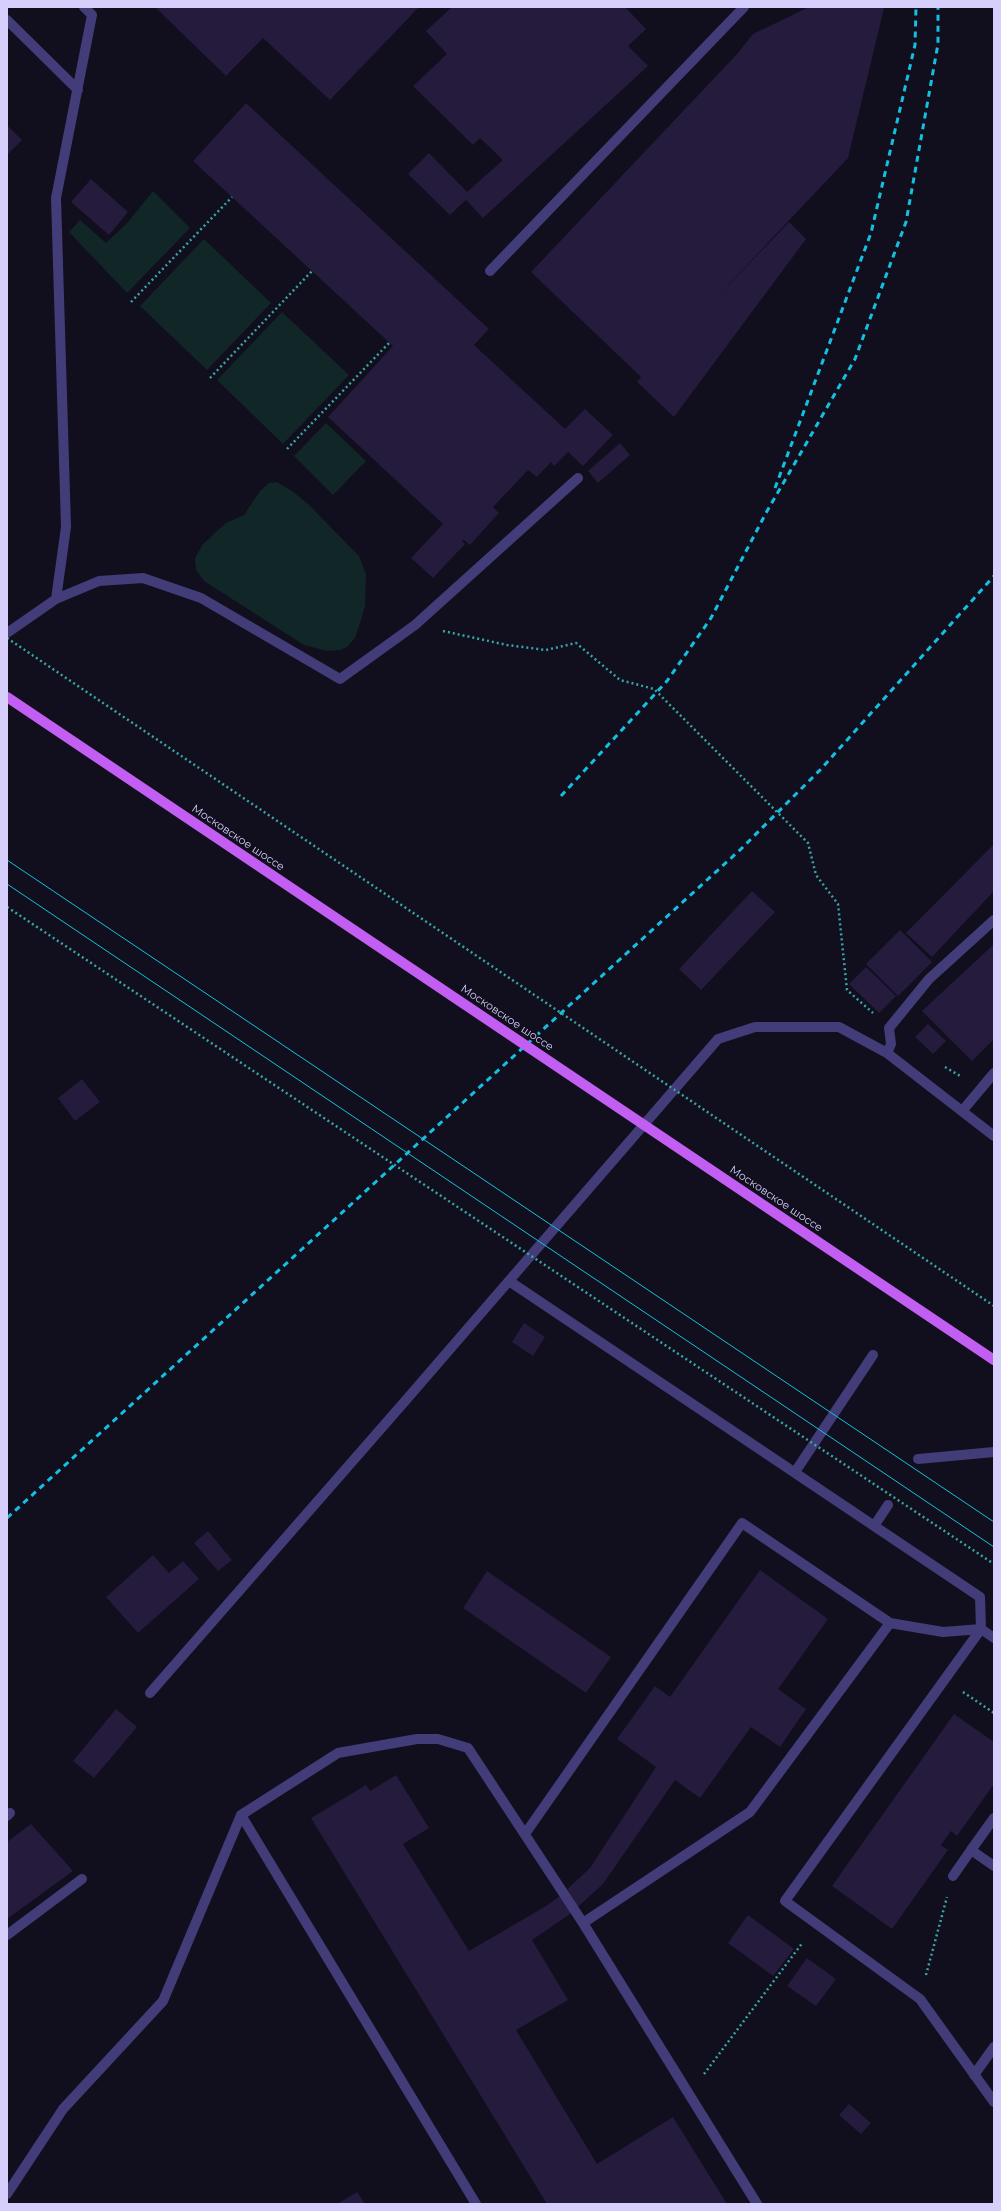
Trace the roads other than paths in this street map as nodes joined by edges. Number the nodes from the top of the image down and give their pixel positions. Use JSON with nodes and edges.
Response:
{"nodes":[{"id":1,"x":84,"y":7,"type":"edge"},
{"id":2,"x":744,"y":7,"type":"edge"},
{"id":3,"x":7,"y":20,"type":"edge"},
{"id":4,"x":78,"y":90,"type":"junction"},
{"id":5,"x":490,"y":271,"type":"dead end"},
{"id":6,"x":578,"y":478,"type":"dead end"},
{"id":7,"x":56,"y":599,"type":"junction"},
{"id":8,"x":7,"y":633,"type":"edge"},
{"id":9,"x":7,"y":697,"type":"edge"},
{"id":10,"x":994,"y":920,"type":"edge"},
{"id":11,"x":887,"y":1053,"type":"junction"},
{"id":12,"x":994,"y":1073,"type":"edge"},
{"id":13,"x":963,"y":1110,"type":"junction"},
{"id":14,"x":994,"y":1136,"type":"edge"},
{"id":15,"x":509,"y":1281,"type":"junction"},
{"id":16,"x":873,"y":1355,"type":"dead end"},
{"id":17,"x":994,"y":1360,"type":"edge"},
{"id":18,"x":994,"y":1452,"type":"edge"},
{"id":19,"x":918,"y":1459,"type":"dead end"},
{"id":20,"x":795,"y":1472,"type":"junction"},
{"id":21,"x":888,"y":1505,"type":"dead end"},
{"id":22,"x":874,"y":1526,"type":"junction"},
{"id":23,"x":890,"y":1623,"type":"junction"},
{"id":24,"x":981,"y":1629,"type":"junction"},
{"id":25,"x":994,"y":1638,"type":"edge"},
{"id":26,"x":150,"y":1692,"type":"dead end"},
{"id":27,"x":241,"y":1815,"type":"junction"},
{"id":28,"x":994,"y":1818,"type":"edge"},
{"id":29,"x":525,"y":1834,"type":"junction"},
{"id":30,"x":971,"y":1850,"type":"junction"},
{"id":31,"x":994,"y":1866,"type":"edge"},
{"id":32,"x":953,"y":1876,"type":"road end"},
{"id":33,"x":82,"y":1879,"type":"dead end"},
{"id":34,"x":583,"y":1923,"type":"junction"},
{"id":35,"x":7,"y":1935,"type":"edge"},
{"id":36,"x":994,"y":2047,"type":"edge"},
{"id":37,"x":974,"y":2075,"type":"junction"},
{"id":38,"x":994,"y":2102,"type":"edge"},
{"id":39,"x":7,"y":2194,"type":"edge"},
{"id":40,"x":476,"y":2204,"type":"edge"},
{"id":41,"x":757,"y":2204,"type":"edge"}],
"edges":[{"from":1,"to":4,"type":"lane"},
{"from":2,"to":5,"type":"lane"},
{"from":3,"to":4,"type":"lane"},
{"from":4,"to":7,"type":"lane"},
{"from":6,"to":7,"type":"lane"},
{"from":7,"to":8,"type":"lane"},
{"from":9,"to":17,"type":"main road","name":"Московское шоссе","bridge":true},
{"from":10,"to":11,"type":"lane"},
{"from":11,"to":13,"type":"lane"},
{"from":11,"to":15,"type":"lane"},
{"from":12,"to":13,"type":"lane"},
{"from":13,"to":14,"type":"lane"},
{"from":15,"to":20,"type":"lane"},
{"from":15,"to":26,"type":"lane"},
{"from":16,"to":20,"type":"lane"},
{"from":18,"to":19,"type":"lane"},
{"from":20,"to":22,"type":"lane"},
{"from":21,"to":22,"type":"lane"},
{"from":22,"to":24,"type":"lane"},
{"from":23,"to":24,"type":"lane"},
{"from":23,"to":29,"type":"lane"},
{"from":23,"to":34,"type":"lane"},
{"from":24,"to":25,"type":"lane"},
{"from":24,"to":37,"type":"lane"},
{"from":27,"to":29,"type":"lane"},
{"from":27,"to":39,"type":"lane"},
{"from":27,"to":40,"type":"lane"},
{"from":28,"to":30,"type":"lane"},
{"from":29,"to":34,"type":"lane"},
{"from":30,"to":31,"type":"lane"},
{"from":30,"to":32,"type":"lane"},
{"from":33,"to":35,"type":"lane"},
{"from":34,"to":41,"type":"lane"},
{"from":36,"to":37,"type":"lane"},
{"from":37,"to":38,"type":"lane"}]}
